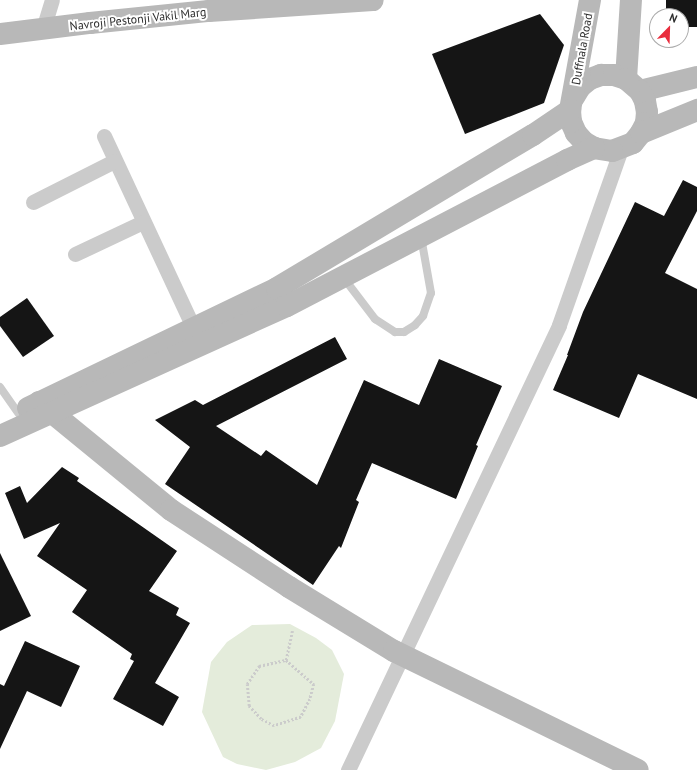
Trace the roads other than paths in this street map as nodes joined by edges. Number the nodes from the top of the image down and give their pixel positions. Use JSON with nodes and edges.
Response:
{"nodes":[{"id":1,"x":52,"y":0,"type":"edge"},
{"id":2,"x":373,"y":0,"type":"edge"},
{"id":3,"x":590,"y":0,"type":"edge"},
{"id":4,"x":631,"y":0,"type":"edge"},
{"id":5,"x":43,"y":29,"type":"junction"},
{"id":6,"x":0,"y":34,"type":"edge"},
{"id":7,"x":697,"y":77,"type":"edge"},
{"id":8,"x":633,"y":85,"type":"junction"},
{"id":9,"x":572,"y":104,"type":"junction"},
{"id":10,"x":697,"y":110,"type":"edge"},
{"id":11,"x":641,"y":133,"type":"junction"},
{"id":12,"x":104,"y":136,"type":"dead end"},
{"id":13,"x":594,"y":148,"type":"junction"},
{"id":14,"x":621,"y":149,"type":"junction"},
{"id":15,"x":114,"y":161,"type":"junction"},
{"id":16,"x":32,"y":202,"type":"dead end"},
{"id":17,"x":143,"y":222,"type":"junction"},
{"id":18,"x":421,"y":236,"type":"junction"},
{"id":19,"x":75,"y":254,"type":"dead end"},
{"id":20,"x":342,"y":277,"type":"junction"},
{"id":21,"x":194,"y":328,"type":"junction"},
{"id":22,"x":0,"y":387,"type":"edge"},
{"id":23,"x":46,"y":408,"type":"junction"},
{"id":24,"x":9,"y":417,"type":"edge"},
{"id":25,"x":0,"y":436,"type":"edge"},
{"id":26,"x":402,"y":655,"type":"junction"},
{"id":27,"x":348,"y":770,"type":"edge"},
{"id":28,"x":638,"y":770,"type":"edge"}],
"edges":[{"from":1,"to":5,"type":"street"},
{"from":2,"to":5,"type":"main road","name":"Navroji Pestonji Vakil Marg"},
{"from":3,"to":9,"type":"main road","name":"Duffnala Road"},
{"from":4,"to":8,"type":"main road"},
{"from":5,"to":6,"type":"main road","name":"Navroji Pestonji Vakil Marg"},
{"from":7,"to":8,"type":"main road"},
{"from":8,"to":9,"type":"main road"},
{"from":8,"to":11,"type":"main road"},
{"from":9,"to":13,"type":"main road"},
{"from":9,"to":21,"type":"main road"},
{"from":10,"to":11,"type":"main road"},
{"from":11,"to":14,"type":"main road"},
{"from":12,"to":15,"type":"street"},
{"from":13,"to":14,"type":"main road"},
{"from":13,"to":18,"type":"main road"},
{"from":14,"to":26,"type":"street"},
{"from":15,"to":16,"type":"street"},
{"from":15,"to":17,"type":"street"},
{"from":17,"to":19,"type":"street"},
{"from":17,"to":21,"type":"street"},
{"from":18,"to":20,"type":"main road"},
{"from":18,"to":20,"type":"lane"},
{"from":20,"to":23,"type":"main road"},
{"from":21,"to":23,"type":"main road"},
{"from":22,"to":24,"type":"lane"},
{"from":23,"to":24,"type":"main road"},
{"from":23,"to":25,"type":"main road"},
{"from":23,"to":26,"type":"main road"},
{"from":26,"to":27,"type":"street"},
{"from":26,"to":28,"type":"main road"}]}
